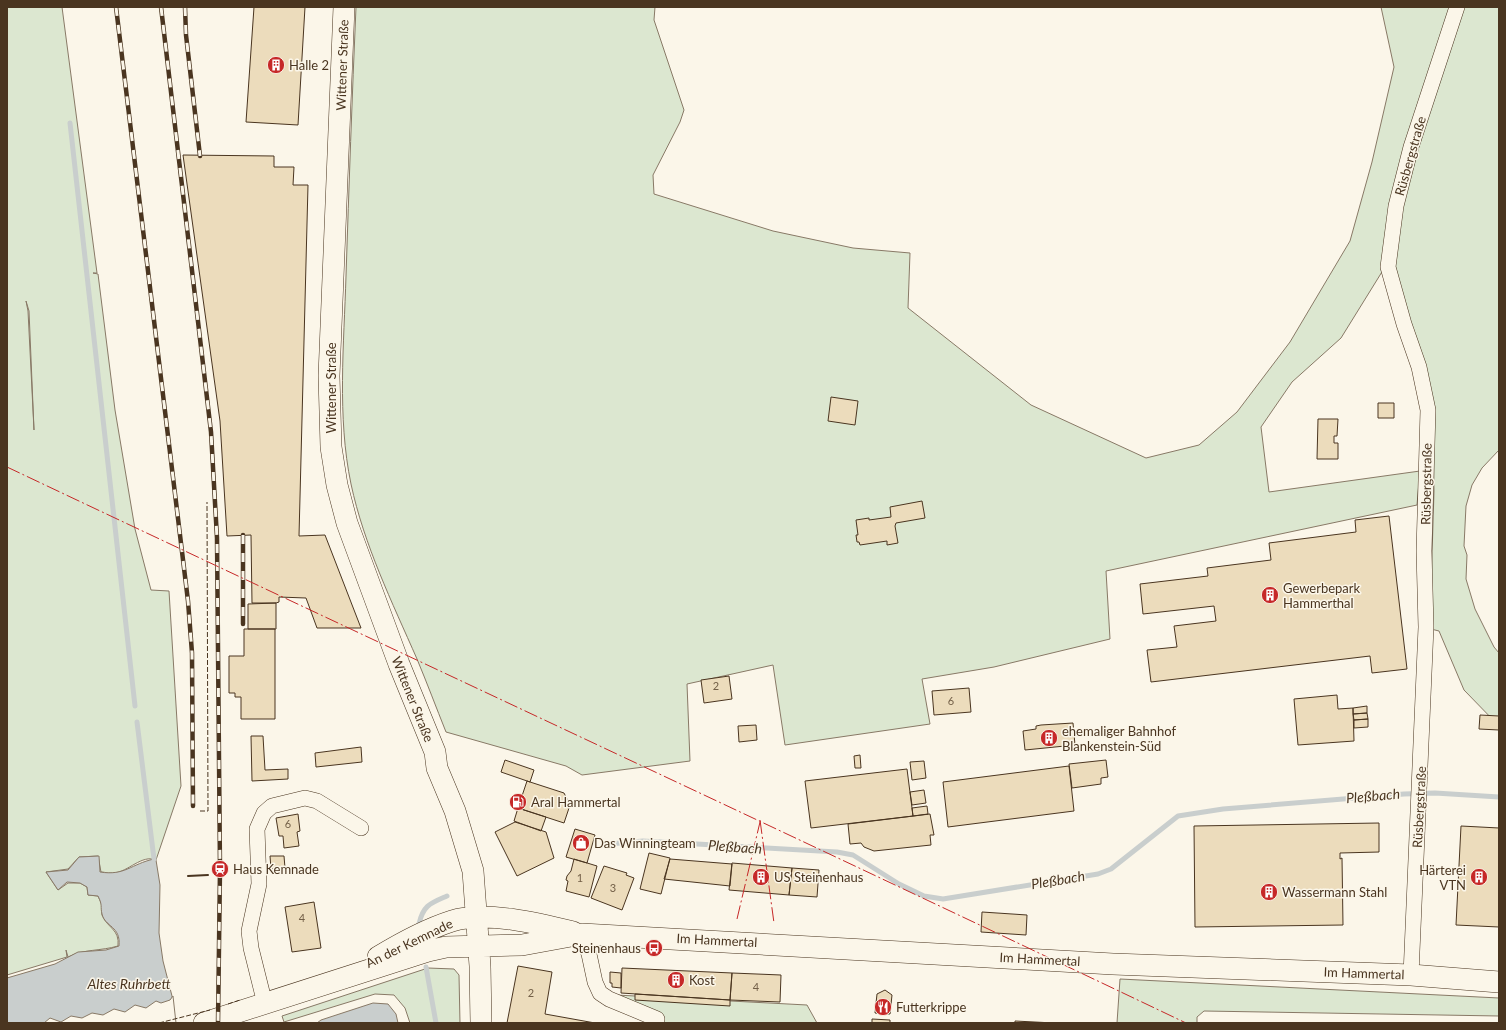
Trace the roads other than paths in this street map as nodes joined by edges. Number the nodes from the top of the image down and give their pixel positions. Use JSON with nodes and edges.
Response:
{"nodes":[{"id":1,"x":344,"y":7,"type":"edge"},
{"id":2,"x":1457,"y":7,"type":"edge"},
{"id":3,"x":361,"y":828,"type":"dead end"},
{"id":4,"x":483,"y":917,"type":"junction"},
{"id":5,"x":582,"y":934,"type":"junction"},
{"id":6,"x":486,"y":947,"type":"junction"},
{"id":7,"x":1411,"y":975,"type":"junction"},
{"id":8,"x":345,"y":977,"type":"junction"},
{"id":9,"x":1499,"y":982,"type":"edge"},
{"id":10,"x":265,"y":1004,"type":"junction"},
{"id":11,"x":656,"y":1019,"type":"dead end"},
{"id":12,"x":204,"y":1023,"type":"edge"},
{"id":13,"x":481,"y":1023,"type":"edge"},
{"id":14,"x":494,"y":1023,"type":"edge"}],
"edges":[{"from":1,"to":4,"type":"main road","name":"Wittener Straße"},
{"from":2,"to":7,"type":"street","name":"Rüsbergstraße"},
{"from":3,"to":10,"type":"street"},
{"from":4,"to":5,"type":"main road","name":"Im Hammertal"},
{"from":4,"to":6,"type":"main road","name":"Wittener Straße"},
{"from":4,"to":8,"type":"main road","name":"An der Kemnade"},
{"from":5,"to":6,"type":"main road","name":"Im Hammertal"},
{"from":5,"to":7,"type":"main road","name":"Im Hammertal"},
{"from":5,"to":11,"type":"street"},
{"from":6,"to":8,"type":"main road","name":"An der Kemnade"},
{"from":6,"to":13,"type":"main road","name":"Wittener Straße"},
{"from":6,"to":14,"type":"main road","name":"Wittener Straße"},
{"from":7,"to":9,"type":"main road","name":"Im Hammertal"},
{"from":8,"to":10,"type":"main road","name":"An der Kemnade"},
{"from":10,"to":12,"type":"main road","name":"An der Kemnade"}]}
